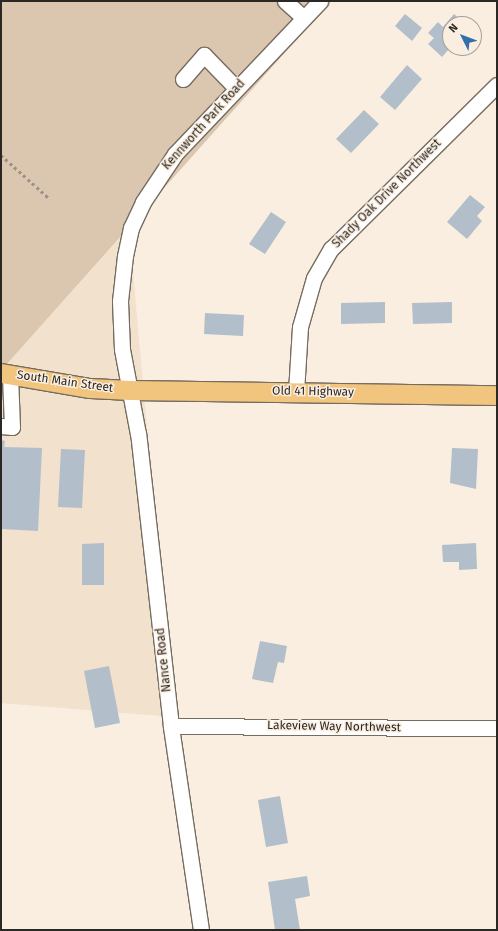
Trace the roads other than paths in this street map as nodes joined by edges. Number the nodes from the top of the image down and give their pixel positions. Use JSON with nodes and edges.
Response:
{"nodes":[{"id":1,"x":285,"y":1,"type":"edge"},
{"id":2,"x":320,"y":1,"type":"edge"},
{"id":3,"x":304,"y":18,"type":"junction"},
{"id":4,"x":183,"y":79,"type":"dead end"},
{"id":5,"x":497,"y":85,"type":"edge"},
{"id":6,"x":236,"y":88,"type":"junction"},
{"id":7,"x":6,"y":374,"type":"edge"},
{"id":8,"x":130,"y":390,"type":"junction"},
{"id":9,"x":296,"y":392,"type":"junction"},
{"id":10,"x":497,"y":395,"type":"edge"},
{"id":11,"x":1,"y":426,"type":"edge"},
{"id":12,"x":171,"y":726,"type":"junction"},
{"id":13,"x":497,"y":728,"type":"edge"},
{"id":14,"x":201,"y":930,"type":"edge"}],
"edges":[{"from":1,"to":3,"type":"street"},
{"from":2,"to":3,"type":"street","name":"Kennworth Park Road"},
{"from":3,"to":6,"type":"street","name":"Kennworth Park Road"},
{"from":4,"to":6,"type":"street"},
{"from":5,"to":9,"type":"street","name":"Shady Oak Drive Northwest"},
{"from":6,"to":8,"type":"street","name":"Kennworth Park Road"},
{"from":7,"to":8,"type":"main road","name":"South Main Street"},
{"from":7,"to":11,"type":"street"},
{"from":8,"to":9,"type":"main road","name":"Old 41 Highway"},
{"from":8,"to":12,"type":"street","name":"Nance Road"},
{"from":9,"to":10,"type":"main road","name":"Old 41 Highway"},
{"from":12,"to":13,"type":"street","name":"Lakeview Way Northwest"},
{"from":12,"to":14,"type":"street","name":"Nance Road"}]}
